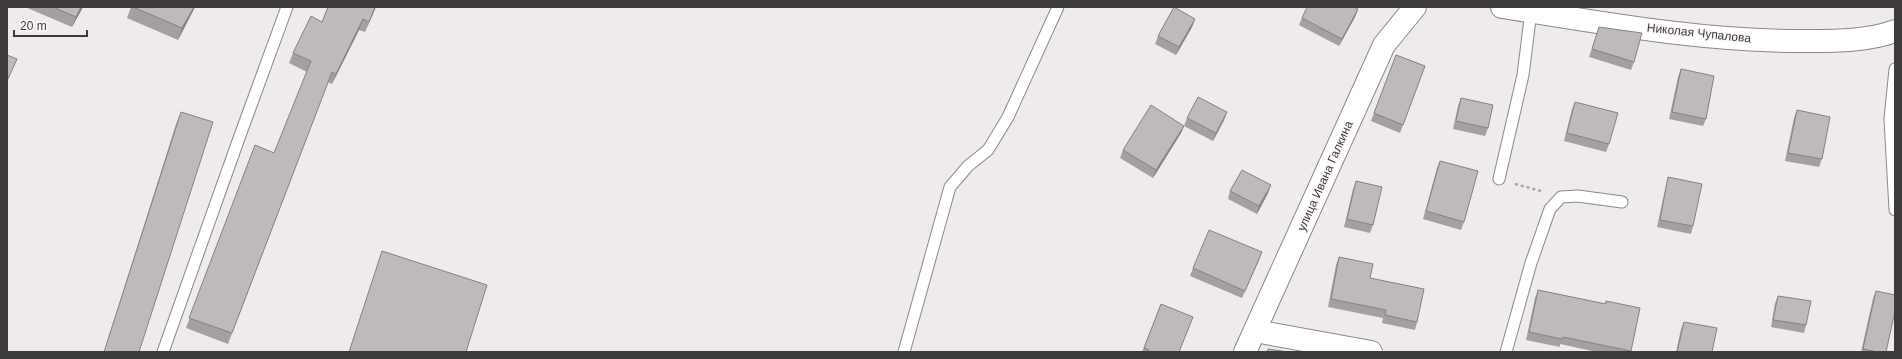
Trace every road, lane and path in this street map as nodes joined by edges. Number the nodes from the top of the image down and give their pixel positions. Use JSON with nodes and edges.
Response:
{"nodes":[{"id":1,"x":287,"y":7,"type":"edge"},
{"id":2,"x":1058,"y":7,"type":"edge"},
{"id":3,"x":1415,"y":7,"type":"edge"},
{"id":4,"x":1502,"y":7,"type":"edge"},
{"id":5,"x":1531,"y":11,"type":"junction"},
{"id":6,"x":1895,"y":31,"type":"edge"},
{"id":7,"x":1895,"y":69,"type":"edge"},
{"id":8,"x":1499,"y":179,"type":"joint"},
{"id":9,"x":1560,"y":197,"type":"junction"},
{"id":10,"x":1622,"y":202,"type":"dead end"},
{"id":11,"x":1895,"y":210,"type":"edge"},
{"id":12,"x":1255,"y":331,"type":"junction"},
{"id":13,"x":163,"y":352,"type":"edge"},
{"id":14,"x":904,"y":352,"type":"edge"},
{"id":15,"x":1245,"y":352,"type":"edge"},
{"id":16,"x":1371,"y":352,"type":"edge"},
{"id":17,"x":1506,"y":352,"type":"edge"}],
"edges":[{"from":1,"to":13,"type":"lane"},
{"from":2,"to":14,"type":"lane"},
{"from":3,"to":12,"type":"street","name":"улица Ивана Галкина"},
{"from":4,"to":5,"type":"street","name":"Николая Чупалова"},
{"from":5,"to":6,"type":"street","name":"Николая Чупалова"},
{"from":5,"to":8,"type":"lane"},
{"from":7,"to":11,"type":"lane"},
{"from":8,"to":9,"type":"path"},
{"from":9,"to":10,"type":"lane"},
{"from":9,"to":17,"type":"lane"},
{"from":12,"to":15,"type":"street","name":"улица Ивана Галкина"},
{"from":12,"to":16,"type":"street"}]}
